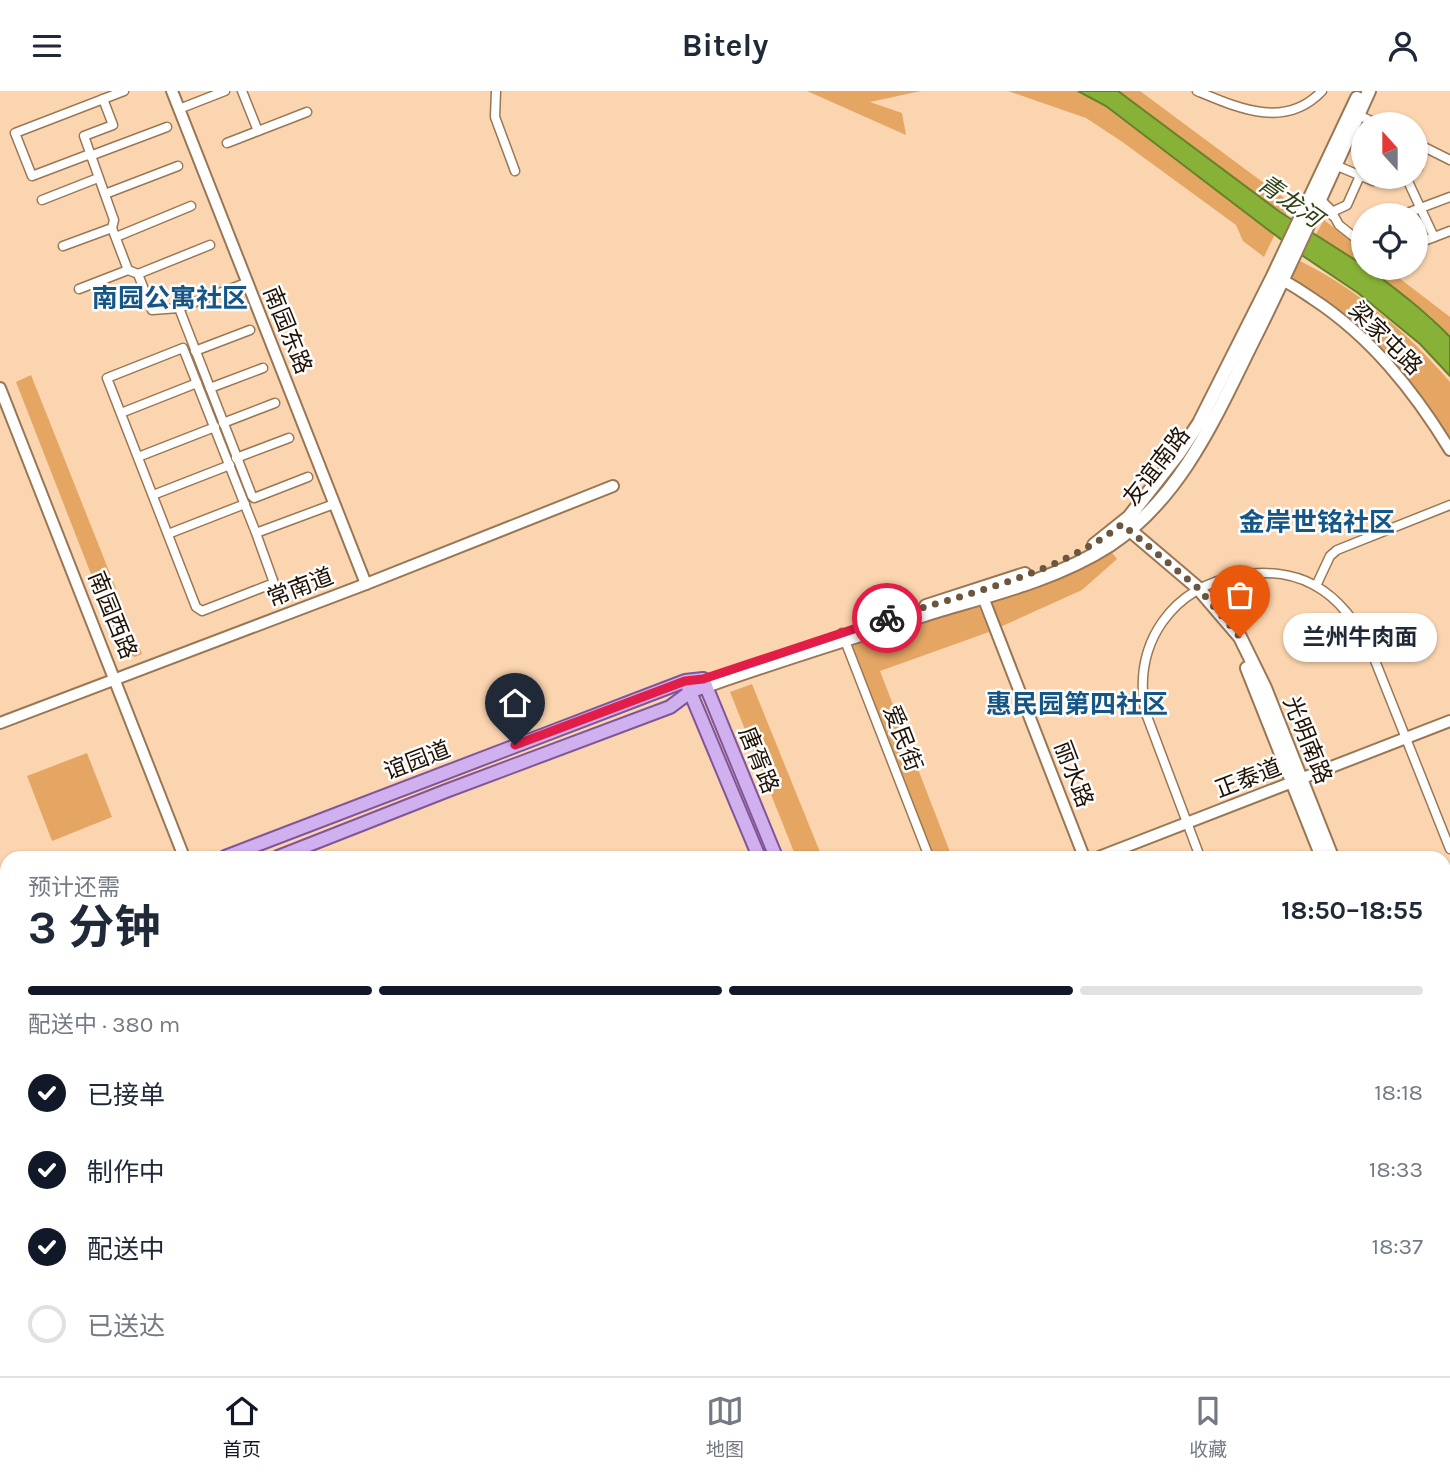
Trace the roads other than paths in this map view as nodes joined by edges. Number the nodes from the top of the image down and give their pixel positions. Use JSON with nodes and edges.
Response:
{"nodes":[{"id":1,"x":124,"y":91,"type":"edge"},
{"id":2,"x":172,"y":91,"type":"edge"},
{"id":3,"x":225,"y":91,"type":"edge"},
{"id":4,"x":496,"y":91,"type":"edge"},
{"id":5,"x":1197,"y":91,"type":"edge"},
{"id":6,"x":1322,"y":91,"type":"edge"},
{"id":7,"x":1360,"y":91,"type":"edge"},
{"id":8,"x":1369,"y":91,"type":"edge"},
{"id":9,"x":246,"y":92,"type":"edge"},
{"id":10,"x":1213,"y":94,"type":"edge"},
{"id":11,"x":103,"y":99,"type":"junction"},
{"id":12,"x":179,"y":109,"type":"junction"},
{"id":13,"x":307,"y":112,"type":"dead end"},
{"id":14,"x":1359,"y":112,"type":"edge"},
{"id":15,"x":167,"y":127,"type":"dead end"},
{"id":16,"x":1351,"y":130,"type":"edge"},
{"id":17,"x":258,"y":131,"type":"junction"},
{"id":18,"x":227,"y":143,"type":"dead end"},
{"id":19,"x":1428,"y":149,"type":"edge"},
{"id":20,"x":90,"y":155,"type":"junction"},
{"id":21,"x":1450,"y":160,"type":"edge"},
{"id":22,"x":1335,"y":165,"type":"junction"},
{"id":23,"x":178,"y":166,"type":"dead end"},
{"id":24,"x":1351,"y":170,"type":"edge"},
{"id":25,"x":515,"y":171,"type":"dead end"},
{"id":26,"x":99,"y":178,"type":"junction"},
{"id":27,"x":1354,"y":189,"type":"edge"},
{"id":28,"x":105,"y":194,"type":"junction"},
{"id":29,"x":1450,"y":197,"type":"edge"},
{"id":30,"x":42,"y":199,"type":"dead end"},
{"id":31,"x":1314,"y":205,"type":"junction"},
{"id":32,"x":1428,"y":206,"type":"edge"},
{"id":33,"x":191,"y":207,"type":"dead end"},
{"id":34,"x":1333,"y":216,"type":"junction"},
{"id":35,"x":1428,"y":223,"type":"edge"},
{"id":36,"x":112,"y":227,"type":"junction"},
{"id":37,"x":1450,"y":231,"type":"edge"},
{"id":38,"x":1351,"y":234,"type":"edge"},
{"id":39,"x":116,"y":237,"type":"junction"},
{"id":40,"x":1434,"y":237,"type":"junction"},
{"id":41,"x":1428,"y":239,"type":"edge"},
{"id":42,"x":210,"y":245,"type":"dead end"},
{"id":43,"x":63,"y":246,"type":"dead end"},
{"id":44,"x":128,"y":270,"type":"junction"},
{"id":45,"x":138,"y":274,"type":"junction"},
{"id":46,"x":1278,"y":278,"type":"junction"},
{"id":47,"x":246,"y":283,"type":"junction"},
{"id":48,"x":79,"y":289,"type":"dead end"},
{"id":49,"x":178,"y":308,"type":"junction"},
{"id":50,"x":250,"y":330,"type":"dead end"},
{"id":51,"x":195,"y":351,"type":"junction"},
{"id":52,"x":263,"y":368,"type":"dead end"},
{"id":53,"x":197,"y":383,"type":"junction"},
{"id":54,"x":0,"y":388,"type":"edge"},
{"id":55,"x":209,"y":389,"type":"junction"},
{"id":56,"x":275,"y":403,"type":"dead end"},
{"id":57,"x":121,"y":413,"type":"junction"},
{"id":58,"x":219,"y":425,"type":"junction"},
{"id":59,"x":289,"y":438,"type":"dead end"},
{"id":60,"x":1450,"y":450,"type":"edge"},
{"id":61,"x":138,"y":457,"type":"junction"},
{"id":62,"x":236,"y":458,"type":"junction"},
{"id":63,"x":230,"y":465,"type":"junction"},
{"id":64,"x":308,"y":477,"type":"dead end"},
{"id":65,"x":613,"y":486,"type":"dead end"},
{"id":66,"x":153,"y":495,"type":"junction"},
{"id":67,"x":245,"y":504,"type":"junction"},
{"id":68,"x":334,"y":504,"type":"junction"},
{"id":69,"x":1450,"y":505,"type":"edge"},
{"id":70,"x":1122,"y":530,"type":"junction"},
{"id":71,"x":256,"y":533,"type":"junction"},
{"id":72,"x":167,"y":534,"type":"junction"},
{"id":73,"x":366,"y":585,"type":"junction"},
{"id":74,"x":1316,"y":586,"type":"junction"},
{"id":75,"x":1195,"y":591,"type":"junction"},
{"id":76,"x":981,"y":593,"type":"junction"},
{"id":77,"x":843,"y":636,"type":"junction"},
{"id":78,"x":116,"y":679,"type":"junction"},
{"id":79,"x":705,"y":682,"type":"junction"},
{"id":80,"x":688,"y":687,"type":"junction"},
{"id":81,"x":1450,"y":722,"type":"edge"},
{"id":82,"x":0,"y":723,"type":"edge"},
{"id":83,"x":1407,"y":738,"type":"junction"},
{"id":84,"x":1297,"y":782,"type":"junction"},
{"id":85,"x":1187,"y":824,"type":"junction"},
{"id":86,"x":1450,"y":849,"type":"edge"},
{"id":87,"x":182,"y":851,"type":"edge"},
{"id":88,"x":241,"y":851,"type":"edge"},
{"id":89,"x":294,"y":851,"type":"edge"},
{"id":90,"x":756,"y":851,"type":"edge"},
{"id":91,"x":774,"y":851,"type":"edge"},
{"id":92,"x":927,"y":851,"type":"edge"},
{"id":93,"x":1082,"y":851,"type":"edge"},
{"id":94,"x":1115,"y":851,"type":"edge"},
{"id":95,"x":1198,"y":851,"type":"edge"},
{"id":96,"x":1320,"y":851,"type":"edge"},
{"id":97,"x":1329,"y":851,"type":"edge"}],
"edges":[{"from":1,"to":11,"type":"street"},
{"from":2,"to":12,"type":"street","name":"南园东路"},
{"from":3,"to":12,"type":"street"},
{"from":4,"to":25,"type":"street"},
{"from":5,"to":10,"type":"street"},
{"from":6,"to":10,"type":"street"},
{"from":7,"to":31,"type":"main road","name":"友谊南路"},
{"from":8,"to":14,"type":"main road","name":"友谊南路"},
{"from":9,"to":17,"type":"street"},
{"from":11,"to":20,"type":"street"},
{"from":11,"to":20,"type":"street"},
{"from":12,"to":47,"type":"street","name":"南园东路"},
{"from":13,"to":17,"type":"street"},
{"from":15,"to":20,"type":"street"},
{"from":16,"to":22,"type":"main road","name":"友谊南路"},
{"from":17,"to":18,"type":"street"},
{"from":19,"to":21,"type":"street"},
{"from":20,"to":26,"type":"street"},
{"from":22,"to":24,"type":"street"},
{"from":22,"to":31,"type":"main road","name":"友谊南路"},
{"from":23,"to":28,"type":"street"},
{"from":26,"to":28,"type":"street"},
{"from":26,"to":30,"type":"street"},
{"from":27,"to":34,"type":"street"},
{"from":28,"to":36,"type":"street"},
{"from":29,"to":32,"type":"street"},
{"from":31,"to":34,"type":"street"},
{"from":31,"to":46,"type":"main road","name":"友谊南路"},
{"from":33,"to":39,"type":"street"},
{"from":34,"to":38,"type":"street"},
{"from":35,"to":40,"type":"street"},
{"from":36,"to":39,"type":"street"},
{"from":36,"to":43,"type":"street"},
{"from":37,"to":40,"type":"street"},
{"from":39,"to":44,"type":"street"},
{"from":40,"to":41,"type":"street"},
{"from":42,"to":45,"type":"street"},
{"from":44,"to":45,"type":"street"},
{"from":44,"to":48,"type":"street"},
{"from":45,"to":49,"type":"street"},
{"from":46,"to":60,"type":"street","name":"梁家屯路"},
{"from":46,"to":70,"type":"main road","name":"友谊南路"},
{"from":47,"to":49,"type":"street"},
{"from":47,"to":68,"type":"street","name":"南园东路"},
{"from":49,"to":51,"type":"street"},
{"from":50,"to":51,"type":"street"},
{"from":51,"to":55,"type":"street"},
{"from":52,"to":55,"type":"street"},
{"from":53,"to":57,"type":"street"},
{"from":53,"to":57,"type":"street"},
{"from":53,"to":58,"type":"street"},
{"from":54,"to":78,"type":"street","name":"南园西路"},
{"from":55,"to":58,"type":"street"},
{"from":56,"to":58,"type":"street"},
{"from":57,"to":61,"type":"street"},
{"from":58,"to":61,"type":"street"},
{"from":58,"to":62,"type":"street"},
{"from":58,"to":63,"type":"street"},
{"from":59,"to":62,"type":"street"},
{"from":61,"to":66,"type":"street"},
{"from":62,"to":64,"type":"street"},
{"from":63,"to":66,"type":"street"},
{"from":63,"to":67,"type":"street"},
{"from":65,"to":73,"type":"street","name":"常南道"},
{"from":66,"to":72,"type":"street"},
{"from":67,"to":71,"type":"street"},
{"from":67,"to":72,"type":"street"},
{"from":68,"to":71,"type":"street"},
{"from":68,"to":73,"type":"street","name":"南园东路"},
{"from":69,"to":74,"type":"street"},
{"from":70,"to":75,"type":"main road","name":"光明南路"},
{"from":70,"to":76,"type":"main road","name":"友谊南路"},
{"from":71,"to":72,"type":"street"},
{"from":73,"to":78,"type":"street","name":"常南道"},
{"from":74,"to":75,"type":"street"},
{"from":74,"to":83,"type":"street"},
{"from":75,"to":84,"type":"main road","name":"光明南路"},
{"from":75,"to":85,"type":"street"},
{"from":76,"to":77,"type":"main road","name":"友谊南路"},
{"from":76,"to":93,"type":"street","name":"丽水路"},
{"from":77,"to":79,"type":"main road","name":"友谊南路"},
{"from":77,"to":92,"type":"street","name":"爱民街"},
{"from":78,"to":82,"type":"street","name":"常南道"},
{"from":78,"to":87,"type":"street","name":"南园西路"},
{"from":79,"to":80,"type":"main road","name":"谊园道"},
{"from":79,"to":91,"type":"main road","name":"唐胥路"},
{"from":80,"to":88,"type":"main road","name":"谊园道"},
{"from":80,"to":89,"type":"main road","name":"谊园道"},
{"from":80,"to":90,"type":"main road","name":"唐胥路"},
{"from":81,"to":83,"type":"street","name":"正泰道"},
{"from":83,"to":84,"type":"street","name":"正泰道"},
{"from":83,"to":86,"type":"street"},
{"from":84,"to":85,"type":"street","name":"正泰道"},
{"from":84,"to":96,"type":"main road","name":"光明南路"},
{"from":84,"to":97,"type":"main road","name":"光明南路"},
{"from":85,"to":94,"type":"street","name":"正泰道"},
{"from":85,"to":95,"type":"street"}]}
